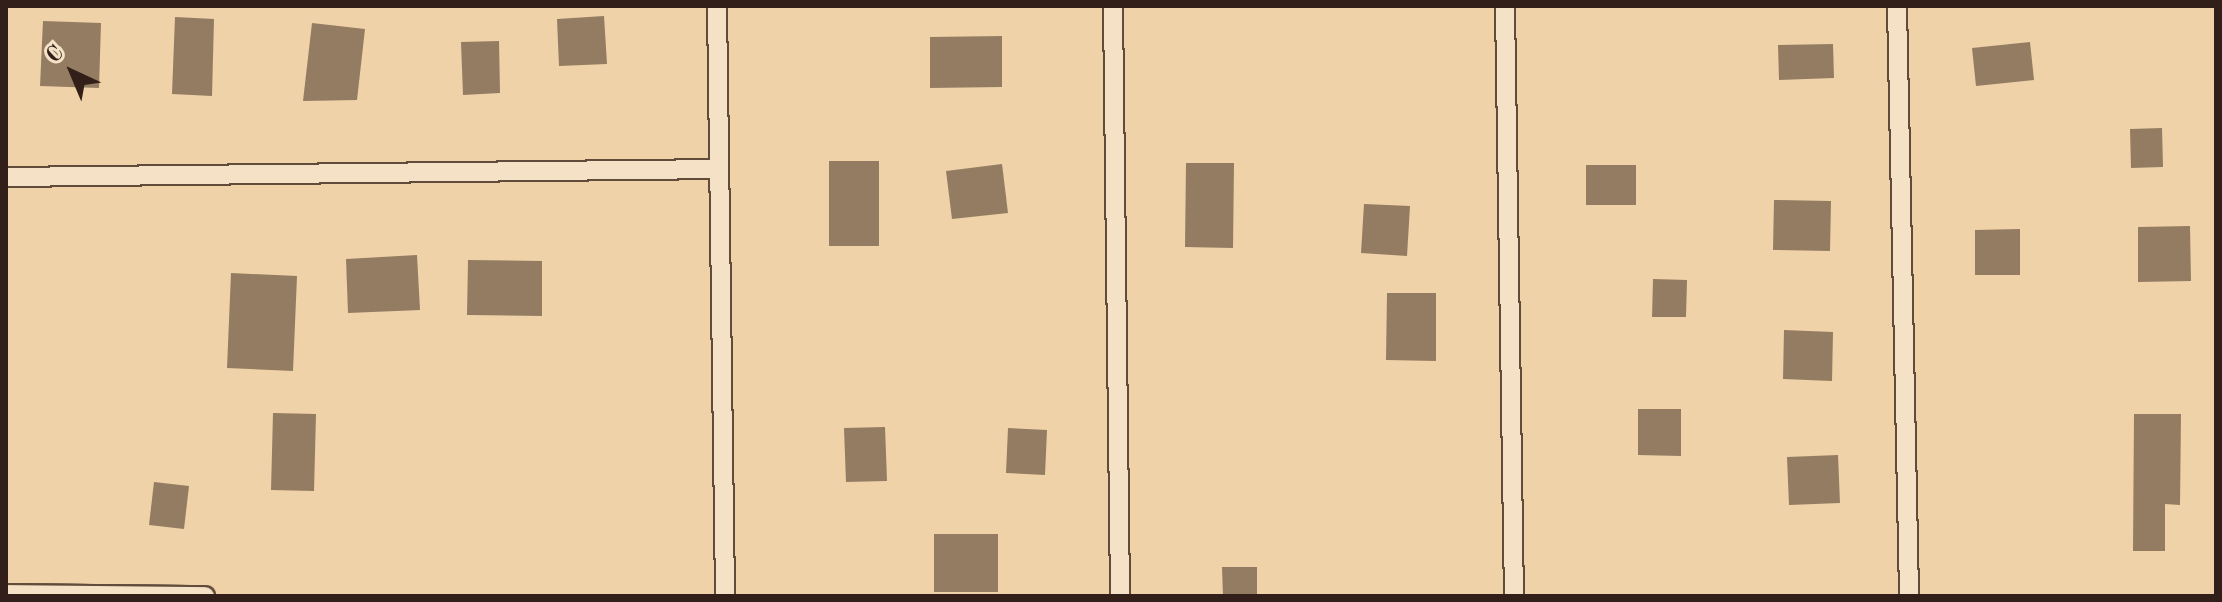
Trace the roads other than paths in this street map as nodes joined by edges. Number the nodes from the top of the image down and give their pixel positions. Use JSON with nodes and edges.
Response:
{"nodes":[{"id":1,"x":717,"y":6,"type":"edge"},
{"id":2,"x":1113,"y":6,"type":"edge"},
{"id":3,"x":1505,"y":6,"type":"edge"},
{"id":4,"x":1897,"y":6,"type":"edge"},
{"id":5,"x":719,"y":169,"type":"junction"},
{"id":6,"x":6,"y":177,"type":"edge"},
{"id":7,"x":6,"y":594,"type":"edge"},
{"id":8,"x":205,"y":596,"type":"edge"},
{"id":9,"x":725,"y":596,"type":"edge"},
{"id":10,"x":1120,"y":596,"type":"edge"},
{"id":11,"x":1514,"y":596,"type":"edge"},
{"id":12,"x":1909,"y":596,"type":"edge"}],
"edges":[{"from":1,"to":5,"type":"lane"},
{"from":2,"to":10,"type":"lane"},
{"from":3,"to":11,"type":"lane"},
{"from":4,"to":12,"type":"lane"},
{"from":5,"to":6,"type":"lane"},
{"from":5,"to":9,"type":"lane"},
{"from":7,"to":8,"type":"lane"}]}
